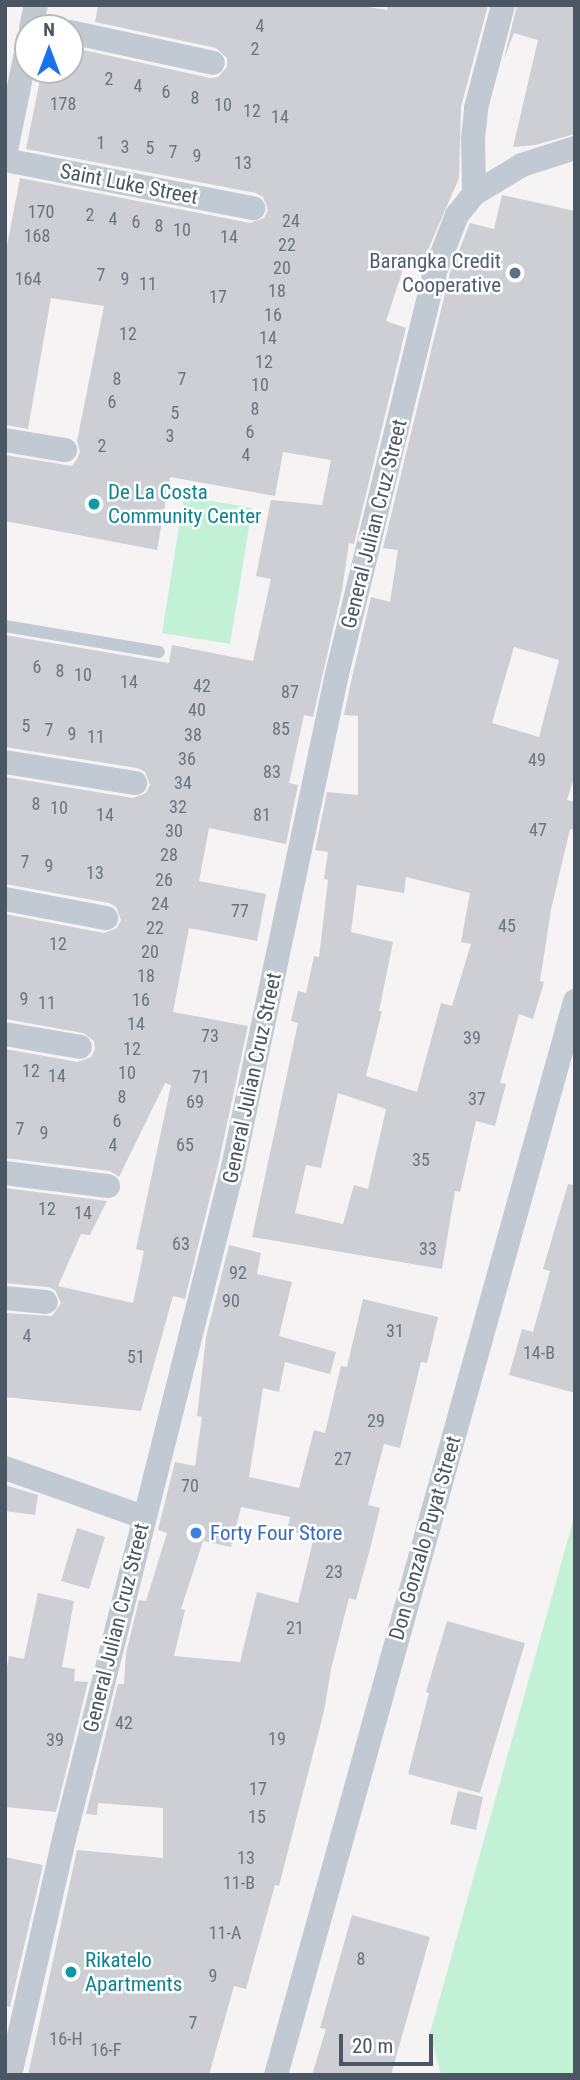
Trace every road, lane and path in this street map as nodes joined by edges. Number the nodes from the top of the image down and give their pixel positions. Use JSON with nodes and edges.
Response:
{"nodes":[{"id":1,"x":503,"y":5,"type":"edge"},
{"id":2,"x":84,"y":35,"type":"edge"},
{"id":3,"x":214,"y":63,"type":"dead end"},
{"id":4,"x":22,"y":84,"type":"edge"},
{"id":5,"x":575,"y":148,"type":"edge"},
{"id":6,"x":6,"y":149,"type":"edge"},
{"id":7,"x":474,"y":194,"type":"junction"},
{"id":8,"x":253,"y":208,"type":"dead end"},
{"id":9,"x":5,"y":440,"type":"edge"},
{"id":10,"x":65,"y":450,"type":"dead end"},
{"id":11,"x":5,"y":626,"type":"edge"},
{"id":12,"x":159,"y":652,"type":"dead end"},
{"id":13,"x":5,"y":762,"type":"edge"},
{"id":14,"x":135,"y":783,"type":"dead end"},
{"id":15,"x":5,"y":899,"type":"edge"},
{"id":16,"x":106,"y":918,"type":"dead end"},
{"id":17,"x":575,"y":1001,"type":"edge"},
{"id":18,"x":5,"y":1034,"type":"edge"},
{"id":19,"x":80,"y":1047,"type":"dead end"},
{"id":20,"x":5,"y":1173,"type":"edge"},
{"id":21,"x":108,"y":1186,"type":"dead end"},
{"id":22,"x":5,"y":1298,"type":"edge"},
{"id":23,"x":46,"y":1302,"type":"dead end"},
{"id":24,"x":5,"y":1468,"type":"edge"},
{"id":25,"x":143,"y":1517,"type":"junction"},
{"id":26,"x":10,"y":2075,"type":"edge"},
{"id":27,"x":276,"y":2075,"type":"edge"}],
"edges":[{"from":1,"to":7,"type":"street"},
{"from":2,"to":3,"type":"street"},
{"from":4,"to":6,"type":"street"},
{"from":5,"to":7,"type":"street","name":"General Julian Cruz Street"},
{"from":6,"to":8,"type":"street","name":"Saint Luke Street"},
{"from":7,"to":25,"type":"street","name":"General Julian Cruz Street"},
{"from":9,"to":10,"type":"street"},
{"from":11,"to":12,"type":"lane"},
{"from":13,"to":14,"type":"street"},
{"from":15,"to":16,"type":"street"},
{"from":17,"to":27,"type":"street","name":"Don Gonzalo Puyat Street"},
{"from":18,"to":19,"type":"street"},
{"from":20,"to":21,"type":"street"},
{"from":22,"to":23,"type":"street"},
{"from":24,"to":25,"type":"street"},
{"from":25,"to":26,"type":"street","name":"General Julian Cruz Street"}]}
